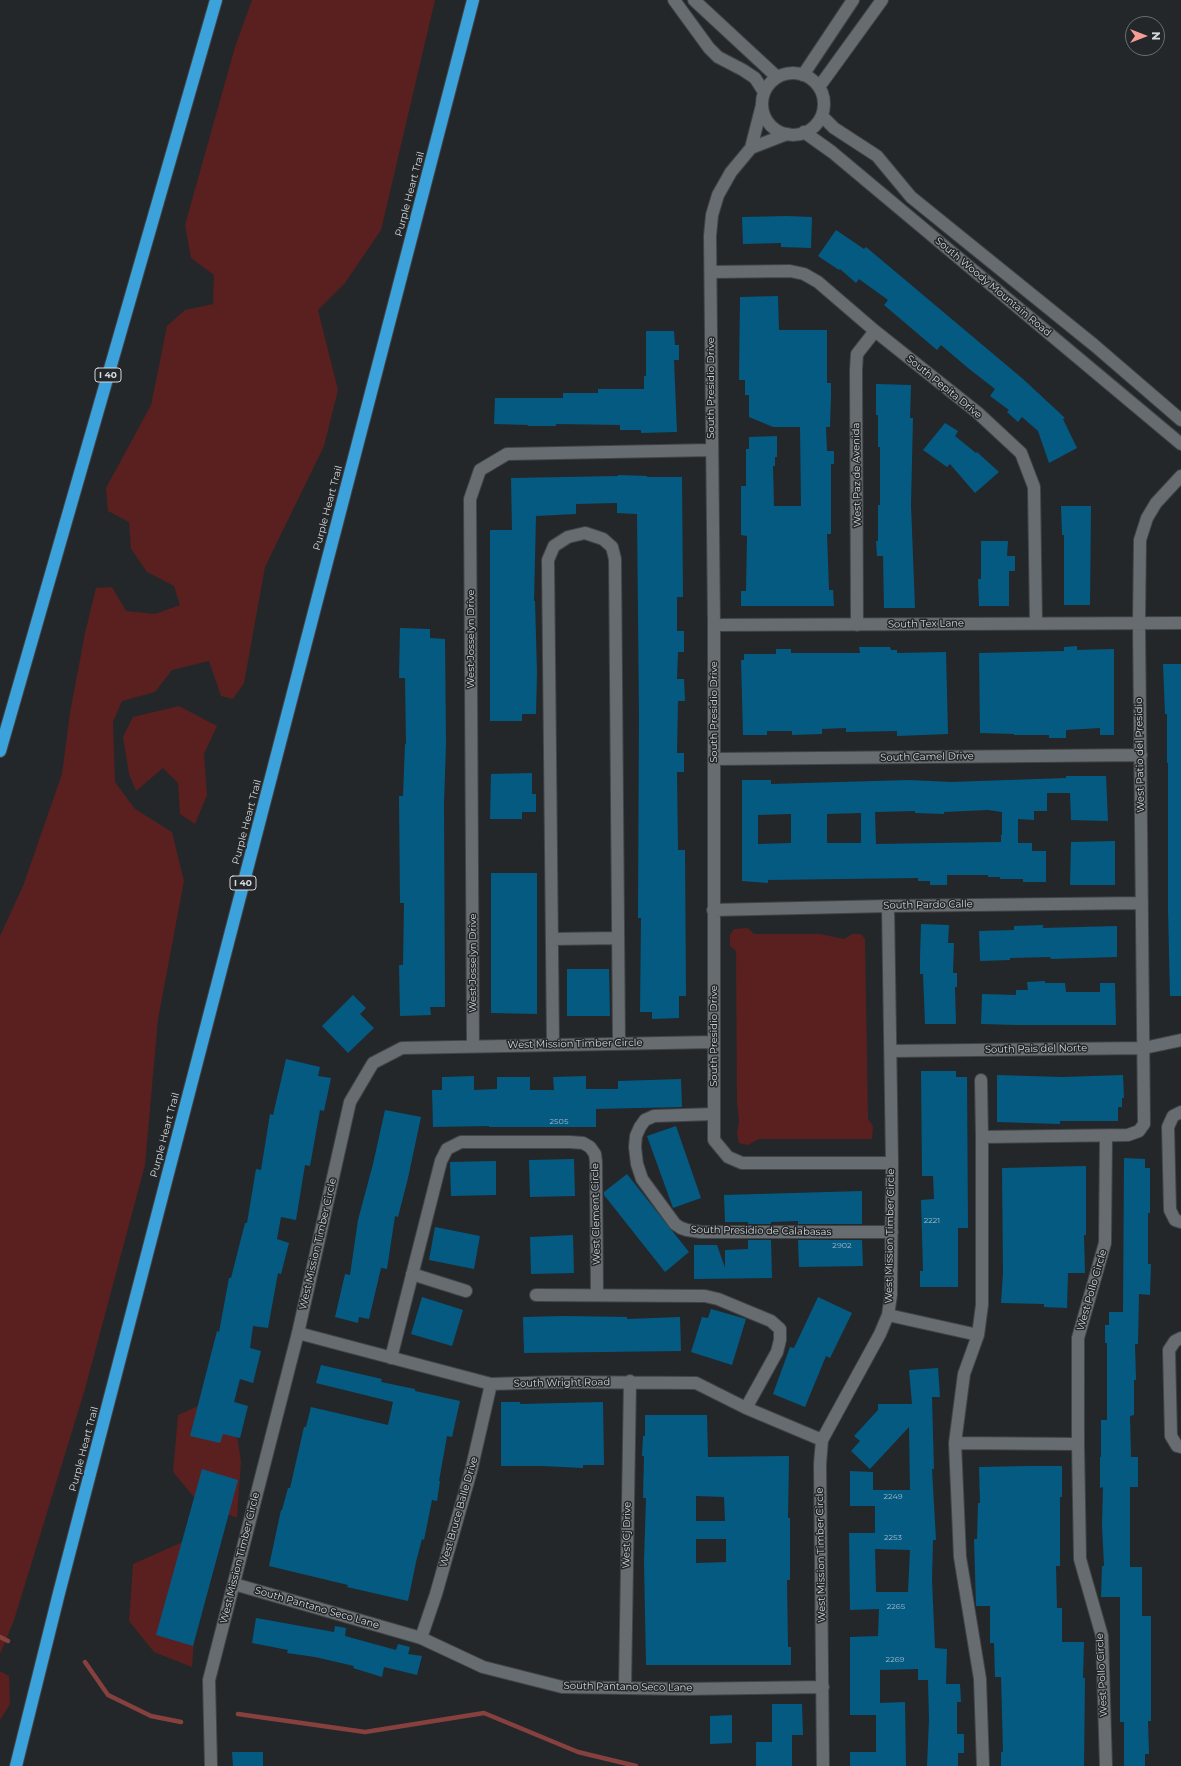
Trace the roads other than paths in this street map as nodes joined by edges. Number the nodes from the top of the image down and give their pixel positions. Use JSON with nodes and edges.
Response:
{"nodes":[{"id":1,"x":216,"y":0,"type":"edge"},
{"id":2,"x":473,"y":0,"type":"edge"},
{"id":3,"x":674,"y":0,"type":"edge"},
{"id":4,"x":694,"y":0,"type":"edge"},
{"id":5,"x":853,"y":0,"type":"edge"},
{"id":6,"x":882,"y":0,"type":"edge"},
{"id":7,"x":803,"y":75,"type":"junction"},
{"id":8,"x":777,"y":77,"type":"junction"},
{"id":9,"x":819,"y":87,"type":"junction"},
{"id":10,"x":764,"y":92,"type":"junction"},
{"id":11,"x":762,"y":105,"type":"junction"},
{"id":12,"x":822,"y":116,"type":"junction"},
{"id":13,"x":804,"y":132,"type":"junction"},
{"id":14,"x":787,"y":134,"type":"junction"},
{"id":15,"x":751,"y":148,"type":"junction"},
{"id":16,"x":710,"y":272,"type":"junction"},
{"id":17,"x":875,"y":331,"type":"junction"},
{"id":18,"x":1181,"y":420,"type":"edge"},
{"id":19,"x":1181,"y":444,"type":"edge"},
{"id":20,"x":711,"y":450,"type":"junction"},
{"id":21,"x":1181,"y":476,"type":"edge"},
{"id":22,"x":1036,"y":623,"type":"junction"},
{"id":23,"x":1139,"y":623,"type":"junction"},
{"id":24,"x":1181,"y":623,"type":"edge"},
{"id":25,"x":714,"y":625,"type":"junction"},
{"id":26,"x":857,"y":625,"type":"junction"},
{"id":27,"x":0,"y":751,"type":"edge"},
{"id":28,"x":1141,"y":755,"type":"junction"},
{"id":29,"x":714,"y":759,"type":"junction"},
{"id":30,"x":1142,"y":903,"type":"junction"},
{"id":31,"x":888,"y":906,"type":"junction"},
{"id":32,"x":713,"y":910,"type":"junction"},
{"id":33,"x":618,"y":938,"type":"junction"},
{"id":34,"x":552,"y":939,"type":"junction"},
{"id":35,"x":1181,"y":1040,"type":"edge"},
{"id":36,"x":714,"y":1042,"type":"junction"},
{"id":37,"x":553,"y":1044,"type":"junction"},
{"id":38,"x":619,"y":1044,"type":"junction"},
{"id":39,"x":473,"y":1046,"type":"junction"},
{"id":40,"x":1144,"y":1048,"type":"junction"},
{"id":41,"x":891,"y":1051,"type":"junction"},
{"id":42,"x":981,"y":1080,"type":"dead end"},
{"id":43,"x":1181,"y":1112,"type":"edge"},
{"id":44,"x":714,"y":1114,"type":"junction"},
{"id":45,"x":1106,"y":1136,"type":"junction"},
{"id":46,"x":982,"y":1137,"type":"junction"},
{"id":47,"x":892,"y":1163,"type":"junction"},
{"id":48,"x":1181,"y":1222,"type":"edge"},
{"id":49,"x":892,"y":1232,"type":"junction"},
{"id":50,"x":412,"y":1274,"type":"junction"},
{"id":51,"x":466,"y":1291,"type":"dead end"},
{"id":52,"x":536,"y":1295,"type":"dead end"},
{"id":53,"x":597,"y":1295,"type":"junction"},
{"id":54,"x":888,"y":1315,"type":"junction"},
{"id":55,"x":298,"y":1333,"type":"junction"},
{"id":56,"x":978,"y":1334,"type":"junction"},
{"id":57,"x":1181,"y":1338,"type":"edge"},
{"id":58,"x":391,"y":1358,"type":"junction"},
{"id":59,"x":630,"y":1382,"type":"junction"},
{"id":60,"x":491,"y":1384,"type":"junction"},
{"id":61,"x":746,"y":1408,"type":"junction"},
{"id":62,"x":822,"y":1440,"type":"junction"},
{"id":63,"x":955,"y":1443,"type":"junction"},
{"id":64,"x":1078,"y":1444,"type":"junction"},
{"id":65,"x":1181,"y":1447,"type":"edge"},
{"id":66,"x":234,"y":1584,"type":"junction"},
{"id":67,"x":421,"y":1638,"type":"junction"},
{"id":68,"x":823,"y":1687,"type":"junction"},
{"id":69,"x":624,"y":1688,"type":"junction"},
{"id":70,"x":16,"y":1766,"type":"edge"},
{"id":71,"x":211,"y":1766,"type":"edge"},
{"id":72,"x":823,"y":1766,"type":"edge"},
{"id":73,"x":983,"y":1766,"type":"edge"},
{"id":74,"x":1106,"y":1766,"type":"edge"}],
"edges":[{"from":1,"to":27,"type":"highway","number":"I 40"},
{"from":2,"to":70,"type":"highway","name":"Purple Heart Trail","number":"I 40"},
{"from":3,"to":10,"type":"street"},
{"from":4,"to":8,"type":"street"},
{"from":5,"to":7,"type":"street"},
{"from":6,"to":9,"type":"street"},
{"from":7,"to":8,"type":"street"},
{"from":7,"to":9,"type":"street"},
{"from":8,"to":10,"type":"street"},
{"from":9,"to":12,"type":"street"},
{"from":10,"to":11,"type":"street"},
{"from":11,"to":14,"type":"street"},
{"from":11,"to":15,"type":"street"},
{"from":12,"to":13,"type":"street"},
{"from":12,"to":18,"type":"street","name":"South Woody Mountain Road"},
{"from":13,"to":14,"type":"street"},
{"from":13,"to":19,"type":"street","name":"South Woody Mountain Road"},
{"from":14,"to":15,"type":"street","name":"South Presidio Drive"},
{"from":15,"to":16,"type":"street","name":"South Presidio Drive"},
{"from":16,"to":17,"type":"street","name":"South Pepita Drive"},
{"from":16,"to":20,"type":"street","name":"South Presidio Drive"},
{"from":17,"to":22,"type":"street","name":"South Pepita Drive"},
{"from":17,"to":26,"type":"street","name":"West Paz de Avenida"},
{"from":20,"to":25,"type":"street","name":"South Presidio Drive"},
{"from":20,"to":39,"type":"street","name":"West Josselyn Drive"},
{"from":21,"to":23,"type":"street","name":"West Patio del Presidio"},
{"from":22,"to":23,"type":"street","name":"South Tex Lane"},
{"from":22,"to":26,"type":"street","name":"South Tex Lane"},
{"from":23,"to":24,"type":"street","name":"South Tex Lane"},
{"from":23,"to":28,"type":"street","name":"West Patio del Presidio"},
{"from":25,"to":26,"type":"street","name":"South Tex Lane"},
{"from":25,"to":29,"type":"street","name":"South Presidio Drive"},
{"from":28,"to":29,"type":"street","name":"South Camel Drive"},
{"from":28,"to":30,"type":"street","name":"West Patio del Presidio"},
{"from":29,"to":32,"type":"street","name":"South Presidio Drive"},
{"from":30,"to":31,"type":"street","name":"South Pardo Calle"},
{"from":30,"to":40,"type":"street","name":"West Patio del Presidio"},
{"from":31,"to":32,"type":"street","name":"South Pardo Calle"},
{"from":31,"to":41,"type":"street","name":"West Mission Timber Circle"},
{"from":32,"to":36,"type":"street","name":"South Presidio Drive"},
{"from":33,"to":34,"type":"street"},
{"from":33,"to":34,"type":"street"},
{"from":33,"to":38,"type":"street"},
{"from":34,"to":37,"type":"street"},
{"from":35,"to":40,"type":"street","name":"South Pais del Norte"},
{"from":36,"to":38,"type":"street","name":"West Mission Timber Circle"},
{"from":36,"to":44,"type":"street","name":"South Presidio Drive"},
{"from":37,"to":38,"type":"street","name":"West Mission Timber Circle"},
{"from":37,"to":39,"type":"street","name":"West Mission Timber Circle"},
{"from":39,"to":55,"type":"street","name":"West Mission Timber Circle"},
{"from":40,"to":41,"type":"street","name":"South Pais del Norte"},
{"from":40,"to":45,"type":"street"},
{"from":41,"to":47,"type":"street","name":"West Mission Timber Circle"},
{"from":42,"to":46,"type":"street"},
{"from":43,"to":48,"type":"street"},
{"from":44,"to":47,"type":"street","name":"South Presidio Drive"},
{"from":44,"to":49,"type":"street","name":"South Presidio de Calabasas"},
{"from":45,"to":46,"type":"street"},
{"from":45,"to":64,"type":"street","name":"West Pollo Circle"},
{"from":46,"to":56,"type":"street"},
{"from":47,"to":49,"type":"street","name":"West Mission Timber Circle"},
{"from":49,"to":54,"type":"street","name":"West Mission Timber Circle"},
{"from":50,"to":51,"type":"street"},
{"from":50,"to":53,"type":"street","name":"West Clement Circle"},
{"from":50,"to":58,"type":"street","name":"West Clement Circle"},
{"from":52,"to":53,"type":"street"},
{"from":53,"to":61,"type":"street"},
{"from":54,"to":56,"type":"street"},
{"from":54,"to":62,"type":"street","name":"West Mission Timber Circle"},
{"from":55,"to":58,"type":"street","name":"South Wright Road"},
{"from":55,"to":66,"type":"street","name":"West Mission Timber Circle"},
{"from":56,"to":63,"type":"street"},
{"from":57,"to":65,"type":"street"},
{"from":58,"to":60,"type":"street","name":"South Wright Road"},
{"from":59,"to":60,"type":"street","name":"South Wright Road"},
{"from":59,"to":61,"type":"street","name":"South Wright Road"},
{"from":59,"to":69,"type":"street","name":"West Cj Drive"},
{"from":60,"to":67,"type":"street","name":"West Bruce Balle Drive"},
{"from":61,"to":62,"type":"street","name":"South Wright Road"},
{"from":62,"to":68,"type":"street","name":"West Mission Timber Circle"},
{"from":63,"to":64,"type":"street"},
{"from":63,"to":73,"type":"street"},
{"from":64,"to":74,"type":"street","name":"West Pollo Circle"},
{"from":66,"to":67,"type":"street","name":"South Pantano Seco Lane"},
{"from":66,"to":71,"type":"street","name":"West Mission Timber Circle"},
{"from":67,"to":69,"type":"street","name":"South Pantano Seco Lane"},
{"from":68,"to":69,"type":"street","name":"South Pantano Seco Lane"},
{"from":68,"to":72,"type":"street","name":"West Mission Timber Circle"}]}
